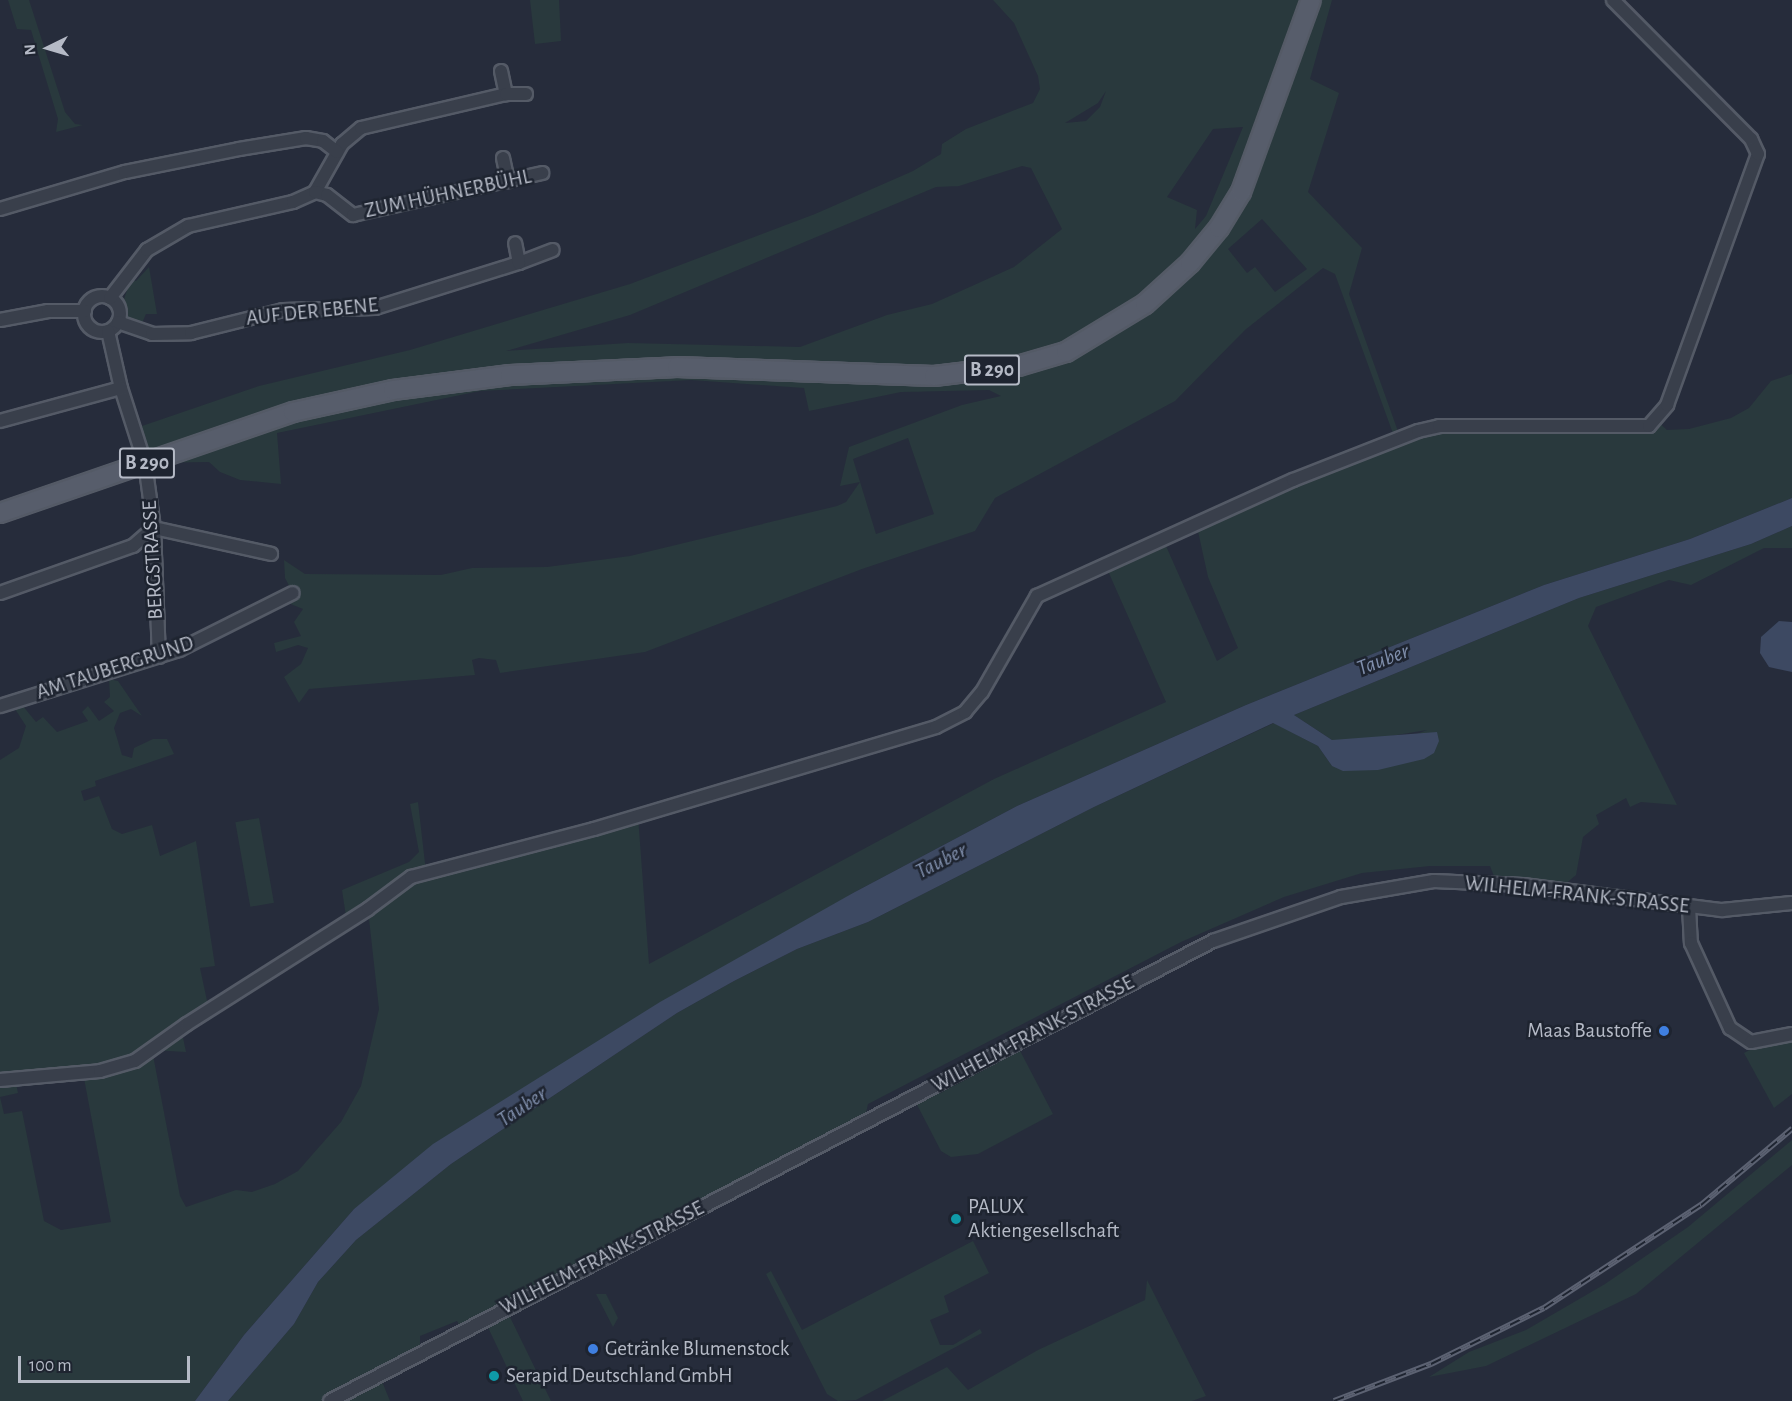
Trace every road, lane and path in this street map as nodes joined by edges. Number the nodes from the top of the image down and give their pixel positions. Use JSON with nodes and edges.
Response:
{"nodes":[{"id":1,"x":1311,"y":0,"type":"edge"},
{"id":2,"x":1613,"y":0,"type":"edge"},
{"id":3,"x":501,"y":71,"type":"dead end"},
{"id":4,"x":506,"y":94,"type":"junction"},
{"id":5,"x":526,"y":94,"type":"dead end"},
{"id":6,"x":337,"y":152,"type":"junction"},
{"id":7,"x":503,"y":158,"type":"dead end"},
{"id":8,"x":542,"y":173,"type":"dead end"},
{"id":9,"x":508,"y":181,"type":"junction"},
{"id":10,"x":315,"y":192,"type":"junction"},
{"id":11,"x":0,"y":209,"type":"edge"},
{"id":12,"x":515,"y":243,"type":"dead end"},
{"id":13,"x":553,"y":250,"type":"dead end"},
{"id":14,"x":519,"y":263,"type":"junction"},
{"id":15,"x":110,"y":298,"type":"junction"},
{"id":16,"x":85,"y":311,"type":"junction"},
{"id":17,"x":0,"y":320,"type":"edge"},
{"id":18,"x":118,"y":322,"type":"junction"},
{"id":19,"x":108,"y":331,"type":"junction"},
{"id":20,"x":121,"y":388,"type":"junction"},
{"id":21,"x":0,"y":421,"type":"edge"},
{"id":22,"x":146,"y":463,"type":"junction"},
{"id":23,"x":0,"y":513,"type":"edge"},
{"id":24,"x":154,"y":528,"type":"junction"},
{"id":25,"x":271,"y":554,"type":"dead end"},
{"id":26,"x":0,"y":593,"type":"edge"},
{"id":27,"x":293,"y":593,"type":"dead end"},
{"id":28,"x":159,"y":657,"type":"junction"},
{"id":29,"x":0,"y":706,"type":"edge"},
{"id":30,"x":1792,"y":903,"type":"edge"},
{"id":31,"x":1689,"y":907,"type":"junction"},
{"id":32,"x":1792,"y":1034,"type":"edge"},
{"id":33,"x":0,"y":1080,"type":"edge"},
{"id":34,"x":330,"y":1401,"type":"edge"}],
"edges":[{"from":1,"to":22,"type":"main road","number":"B 290"},
{"from":2,"to":33,"type":"street"},
{"from":3,"to":4,"type":"street"},
{"from":4,"to":5,"type":"street"},
{"from":4,"to":6,"type":"street"},
{"from":6,"to":10,"type":"street"},
{"from":6,"to":11,"type":"street"},
{"from":7,"to":9,"type":"street"},
{"from":8,"to":9,"type":"street","name":"ZUM HÜHNERBÜHL"},
{"from":9,"to":10,"type":"street","name":"ZUM HÜHNERBÜHL"},
{"from":10,"to":15,"type":"street"},
{"from":12,"to":14,"type":"street"},
{"from":13,"to":14,"type":"street","name":"AUF DER EBENE"},
{"from":14,"to":18,"type":"street","name":"AUF DER EBENE"},
{"from":15,"to":16,"type":"street"},
{"from":15,"to":18,"type":"street"},
{"from":16,"to":17,"type":"street"},
{"from":16,"to":19,"type":"street"},
{"from":18,"to":19,"type":"street"},
{"from":19,"to":20,"type":"street","name":"BERGSTRASSE"},
{"from":20,"to":21,"type":"street"},
{"from":20,"to":22,"type":"street","name":"BERGSTRASSE"},
{"from":22,"to":23,"type":"main road","number":"B 290"},
{"from":22,"to":24,"type":"street","name":"BERGSTRASSE"},
{"from":24,"to":25,"type":"street"},
{"from":24,"to":26,"type":"street"},
{"from":24,"to":28,"type":"street","name":"BERGSTRASSE"},
{"from":27,"to":28,"type":"street","name":"AM TAUBERGRUND"},
{"from":28,"to":29,"type":"street","name":"AM TAUBERGRUND"},
{"from":30,"to":31,"type":"street","name":"WILHELM-FRANK-STRASSE"},
{"from":31,"to":32,"type":"street"},
{"from":31,"to":34,"type":"street","name":"WILHELM-FRANK-STRASSE"}]}
